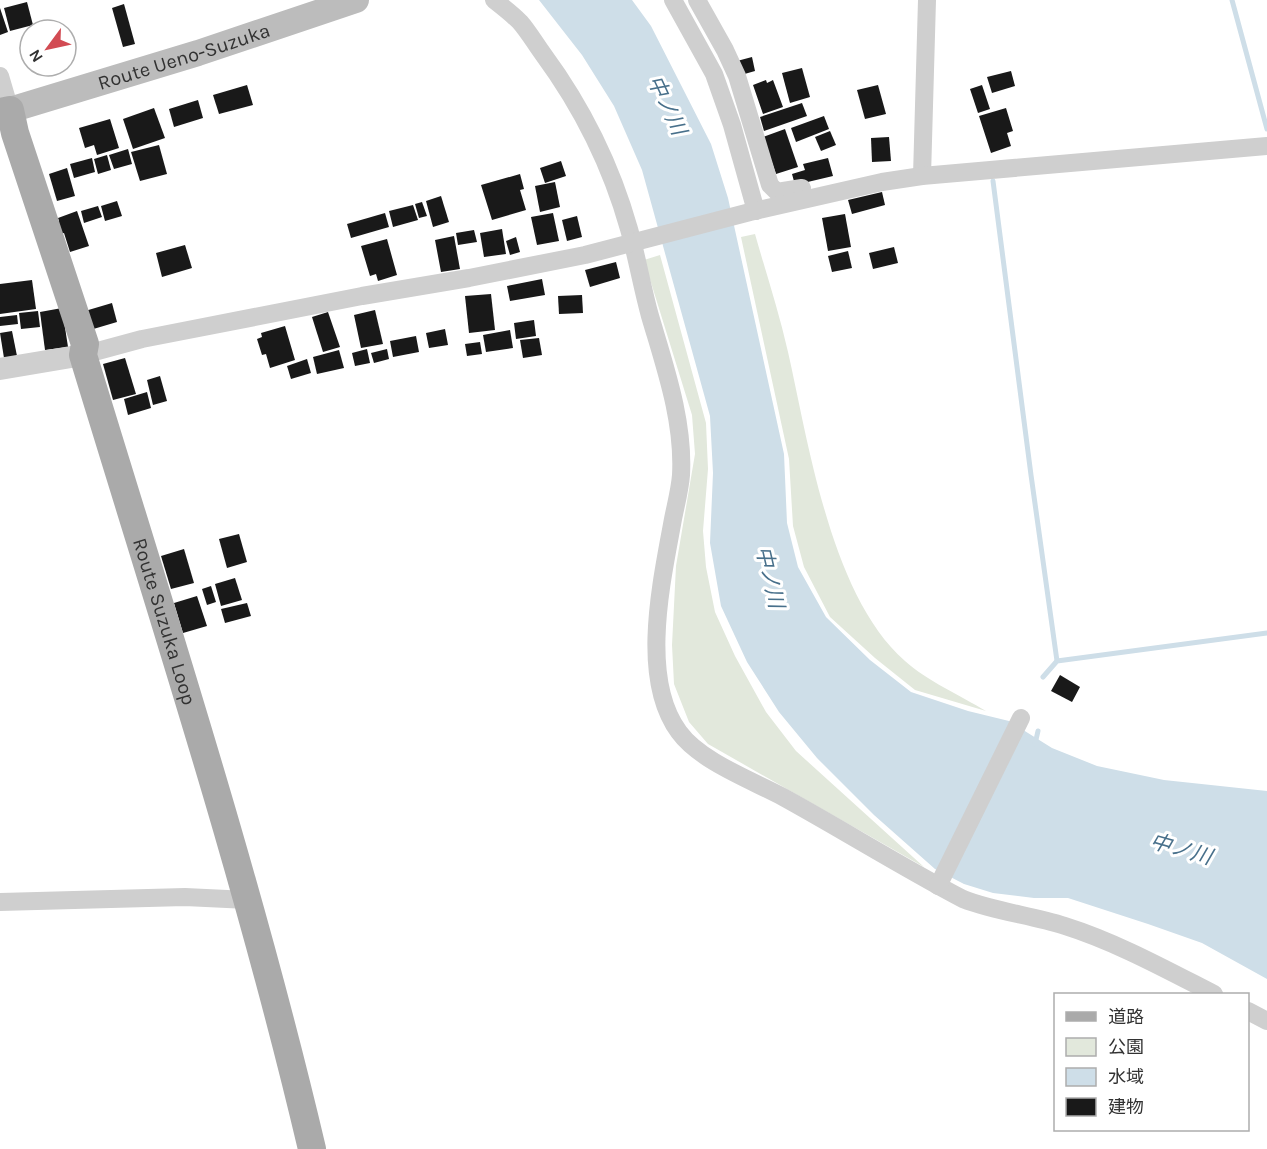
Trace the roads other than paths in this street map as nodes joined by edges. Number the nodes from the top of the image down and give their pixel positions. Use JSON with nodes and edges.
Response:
{"nodes":[{"id":1,"x":356,"y":0,"type":"edge"},
{"id":2,"x":494,"y":0,"type":"edge"},
{"id":3,"x":674,"y":0,"type":"edge"},
{"id":4,"x":685,"y":0,"type":"edge"},
{"id":5,"x":697,"y":0,"type":"edge"},
{"id":6,"x":927,"y":0,"type":"edge"},
{"id":7,"x":709,"y":66,"type":"junction"},
{"id":8,"x":0,"y":76,"type":"edge"},
{"id":9,"x":5,"y":111,"type":"edge"},
{"id":10,"x":1267,"y":146,"type":"edge"},
{"id":11,"x":922,"y":170,"type":"junction"},
{"id":12,"x":753,"y":211,"type":"junction"},
{"id":13,"x":632,"y":239,"type":"junction"},
{"id":14,"x":83,"y":355,"type":"junction"},
{"id":15,"x":0,"y":369,"type":"edge"},
{"id":16,"x":1021,"y":718,"type":"dead end"},
{"id":17,"x":938,"y":886,"type":"junction"},
{"id":18,"x":248,"y":900,"type":"junction"},
{"id":19,"x":0,"y":902,"type":"edge"},
{"id":20,"x":1212,"y":993,"type":"edge"},
{"id":21,"x":1249,"y":1012,"type":"edge"},
{"id":22,"x":1267,"y":1021,"type":"edge"},
{"id":23,"x":312,"y":1149,"type":"edge"}],
"edges":[{"from":1,"to":9,"type":"main road","name":"Route Ueno-Suzuka"},
{"from":2,"to":13,"type":"street"},
{"from":3,"to":7,"type":"street"},
{"from":4,"to":7,"type":"street"},
{"from":5,"to":11,"type":"street"},
{"from":6,"to":11,"type":"street"},
{"from":7,"to":12,"type":"street"},
{"from":8,"to":9,"type":"street"},
{"from":9,"to":14,"type":"main road","name":"Route Suzuka Loop"},
{"from":10,"to":11,"type":"street"},
{"from":11,"to":12,"type":"street"},
{"from":12,"to":13,"type":"street"},
{"from":13,"to":14,"type":"street"},
{"from":13,"to":17,"type":"street"},
{"from":14,"to":15,"type":"street"},
{"from":14,"to":18,"type":"main road","name":"Route Suzuka Loop"},
{"from":16,"to":17,"type":"street"},
{"from":17,"to":20,"type":"street"},
{"from":18,"to":19,"type":"street"},
{"from":18,"to":23,"type":"main road","name":"Route Suzuka Loop"},
{"from":21,"to":22,"type":"street"}]}
